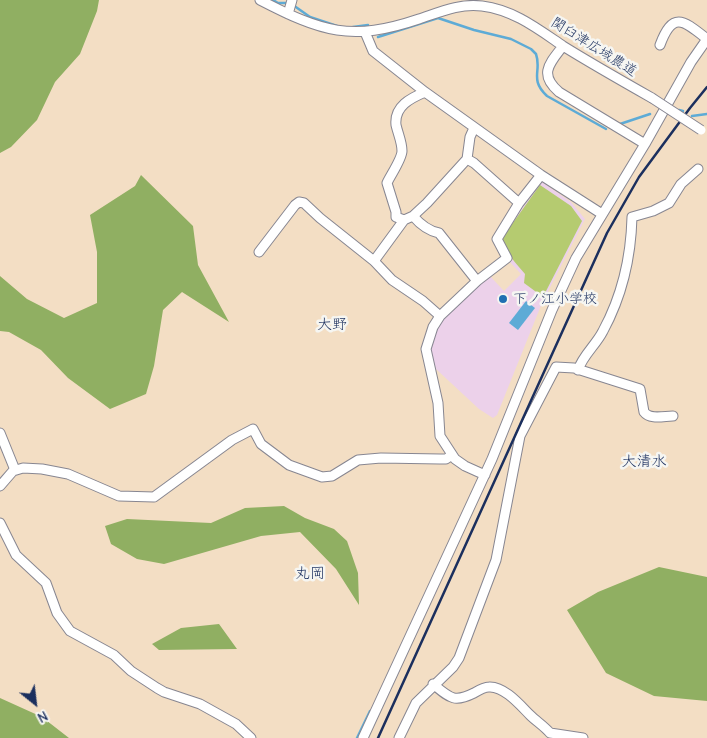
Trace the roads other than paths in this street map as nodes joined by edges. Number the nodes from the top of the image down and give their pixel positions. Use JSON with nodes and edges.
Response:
{"nodes":[{"id":1,"x":260,"y":0,"type":"edge"},
{"id":2,"x":291,"y":6,"type":"edge"},
{"id":3,"x":365,"y":32,"type":"junction"},
{"id":4,"x":707,"y":39,"type":"edge"},
{"id":5,"x":660,"y":45,"type":"dead end"},
{"id":6,"x":563,"y":46,"type":"junction"},
{"id":7,"x":425,"y":92,"type":"junction"},
{"id":8,"x":474,"y":128,"type":"junction"},
{"id":9,"x":704,"y":131,"type":"edge"},
{"id":10,"x":645,"y":144,"type":"junction"},
{"id":11,"x":467,"y":160,"type":"junction"},
{"id":12,"x":698,"y":169,"type":"dead end"},
{"id":13,"x":541,"y":175,"type":"junction"},
{"id":14,"x":519,"y":203,"type":"junction"},
{"id":15,"x":602,"y":214,"type":"junction"},
{"id":16,"x":413,"y":216,"type":"junction"},
{"id":17,"x":404,"y":220,"type":"junction"},
{"id":18,"x":259,"y":252,"type":"dead end"},
{"id":19,"x":374,"y":261,"type":"junction"},
{"id":20,"x":477,"y":282,"type":"junction"},
{"id":21,"x":440,"y":316,"type":"junction"},
{"id":22,"x":578,"y":370,"type":"junction"},
{"id":23,"x":673,"y":416,"type":"dead end"},
{"id":24,"x":0,"y":433,"type":"edge"},
{"id":25,"x":502,"y":438,"type":"junction"},
{"id":26,"x":517,"y":447,"type":"junction"},
{"id":27,"x":452,"y":455,"type":"junction"},
{"id":28,"x":15,"y":470,"type":"junction"},
{"id":29,"x":485,"y":475,"type":"junction"},
{"id":30,"x":0,"y":486,"type":"edge"},
{"id":31,"x":0,"y":523,"type":"edge"},
{"id":32,"x":433,"y":684,"type":"junction"},
{"id":33,"x":251,"y":738,"type":"edge"},
{"id":34,"x":363,"y":738,"type":"edge"},
{"id":35,"x":399,"y":738,"type":"edge"},
{"id":36,"x":583,"y":738,"type":"edge"}],
"edges":[{"from":1,"to":2,"type":"street","name":"関臼津広域農道"},
{"from":2,"to":3,"type":"street","name":"関臼津広域農道"},
{"from":3,"to":6,"type":"street","name":"関臼津広域農道"},
{"from":3,"to":7,"type":"street"},
{"from":4,"to":5,"type":"street"},
{"from":4,"to":10,"type":"street"},
{"from":6,"to":9,"type":"street","name":"関臼津広域農道","bridge":true},
{"from":6,"to":10,"type":"street"},
{"from":7,"to":8,"type":"street"},
{"from":7,"to":17,"type":"street"},
{"from":8,"to":11,"type":"street"},
{"from":8,"to":13,"type":"street"},
{"from":10,"to":15,"type":"street"},
{"from":11,"to":14,"type":"street"},
{"from":11,"to":16,"type":"street"},
{"from":12,"to":22,"type":"street"},
{"from":13,"to":14,"type":"street"},
{"from":13,"to":15,"type":"street"},
{"from":14,"to":20,"type":"street"},
{"from":15,"to":25,"type":"street"},
{"from":16,"to":17,"type":"street"},
{"from":16,"to":20,"type":"street"},
{"from":17,"to":19,"type":"street"},
{"from":18,"to":19,"type":"street"},
{"from":19,"to":21,"type":"street"},
{"from":20,"to":21,"type":"street"},
{"from":21,"to":27,"type":"street"},
{"from":22,"to":23,"type":"street"},
{"from":22,"to":26,"type":"street"},
{"from":24,"to":28,"type":"street"},
{"from":25,"to":26,"type":"street"},
{"from":25,"to":29,"type":"street"},
{"from":26,"to":32,"type":"street"},
{"from":27,"to":28,"type":"street"},
{"from":27,"to":29,"type":"street"},
{"from":28,"to":30,"type":"street"},
{"from":29,"to":34,"type":"street"},
{"from":31,"to":33,"type":"street"},
{"from":32,"to":35,"type":"street"},
{"from":32,"to":36,"type":"street"}]}
